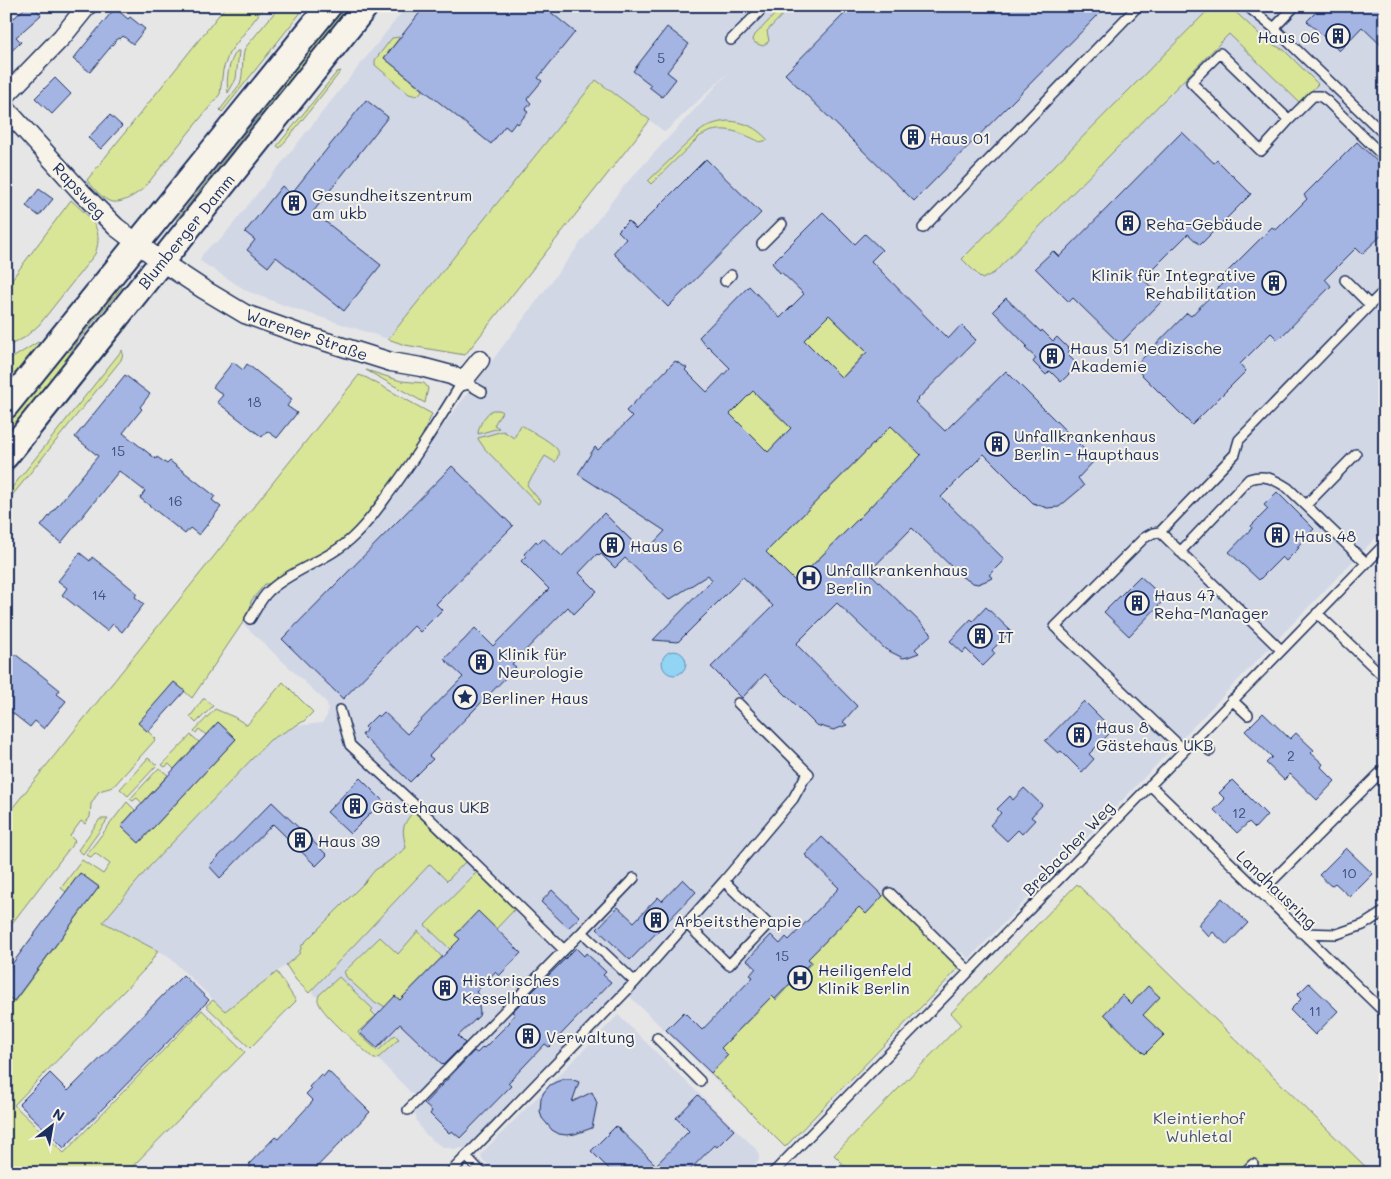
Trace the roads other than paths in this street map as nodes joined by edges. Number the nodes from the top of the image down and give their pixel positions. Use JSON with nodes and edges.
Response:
{"nodes":[{"id":1,"x":87,"y":6,"type":"edge"},
{"id":2,"x":329,"y":6,"type":"edge"},
{"id":3,"x":366,"y":6,"type":"edge"},
{"id":4,"x":764,"y":6,"type":"edge"},
{"id":5,"x":1138,"y":6,"type":"edge"},
{"id":6,"x":1247,"y":6,"type":"edge"},
{"id":7,"x":1295,"y":6,"type":"edge"},
{"id":8,"x":1274,"y":28,"type":"junction"},
{"id":9,"x":731,"y":40,"type":"dead end"},
{"id":10,"x":6,"y":96,"type":"edge"},
{"id":11,"x":6,"y":109,"type":"edge"},
{"id":12,"x":1289,"y":120,"type":"junction"},
{"id":13,"x":1385,"y":135,"type":"edge"},
{"id":14,"x":1385,"y":158,"type":"edge"},
{"id":15,"x":782,"y":224,"type":"dead end"},
{"id":16,"x":924,"y":228,"type":"dead end"},
{"id":17,"x":138,"y":244,"type":"junction"},
{"id":18,"x":762,"y":244,"type":"dead end"},
{"id":19,"x":162,"y":262,"type":"junction"},
{"id":20,"x":1345,"y":280,"type":"dead end"},
{"id":21,"x":1385,"y":290,"type":"edge"},
{"id":22,"x":1370,"y":305,"type":"junction"},
{"id":23,"x":480,"y":360,"type":"dead end"},
{"id":24,"x":463,"y":381,"type":"junction"},
{"id":25,"x":482,"y":392,"type":"dead end"},
{"id":26,"x":6,"y":406,"type":"edge"},
{"id":27,"x":1356,"y":454,"type":"dead end"},
{"id":28,"x":6,"y":456,"type":"edge"},
{"id":29,"x":1306,"y":505,"type":"junction"},
{"id":30,"x":1160,"y":532,"type":"junction"},
{"id":31,"x":1385,"y":544,"type":"edge"},
{"id":32,"x":1180,"y":552,"type":"junction"},
{"id":33,"x":1366,"y":563,"type":"junction"},
{"id":34,"x":1317,"y":613,"type":"junction"},
{"id":35,"x":250,"y":619,"type":"dead end"},
{"id":36,"x":1281,"y":650,"type":"junction"},
{"id":37,"x":1385,"y":678,"type":"edge"},
{"id":38,"x":1232,"y":700,"type":"junction"},
{"id":39,"x":738,"y":703,"type":"dead end"},
{"id":40,"x":340,"y":710,"type":"dead end"},
{"id":41,"x":1248,"y":715,"type":"dead end"},
{"id":42,"x":1196,"y":737,"type":"junction"},
{"id":43,"x":1184,"y":750,"type":"junction"},
{"id":44,"x":1210,"y":751,"type":"dead end"},
{"id":45,"x":1385,"y":768,"type":"edge"},
{"id":46,"x":1150,"y":785,"type":"junction"},
{"id":47,"x":634,"y":878,"type":"dead end"},
{"id":48,"x":724,"y":881,"type":"junction"},
{"id":49,"x":890,"y":893,"type":"dead end"},
{"id":50,"x":1260,"y":893,"type":"junction"},
{"id":51,"x":1385,"y":911,"type":"edge"},
{"id":52,"x":687,"y":924,"type":"junction"},
{"id":53,"x":582,"y":932,"type":"junction"},
{"id":54,"x":1301,"y":933,"type":"junction"},
{"id":55,"x":564,"y":950,"type":"junction"},
{"id":56,"x":969,"y":971,"type":"junction"},
{"id":57,"x":635,"y":982,"type":"junction"},
{"id":58,"x":1385,"y":1013,"type":"edge"},
{"id":59,"x":656,"y":1038,"type":"dead end"},
{"id":60,"x":700,"y":1081,"type":"dead end"},
{"id":61,"x":408,"y":1110,"type":"dead end"},
{"id":62,"x":466,"y":1156,"type":"junction"},
{"id":63,"x":1253,"y":1164,"type":"dead end"},
{"id":64,"x":450,"y":1173,"type":"edge"},
{"id":65,"x":482,"y":1173,"type":"edge"},
{"id":66,"x":773,"y":1173,"type":"edge"},
{"id":67,"x":1244,"y":1173,"type":"edge"}],
"edges":[{"from":1,"to":10,"type":"street"},
{"from":2,"to":17,"type":"main road","name":"Blumberger Damm"},
{"from":3,"to":19,"type":"main road","name":"Blumberger Damm"},
{"from":4,"to":9,"type":"lane"},
{"from":5,"to":16,"type":"lane"},
{"from":6,"to":8,"type":"lane"},
{"from":7,"to":8,"type":"lane"},
{"from":8,"to":13,"type":"lane"},
{"from":11,"to":17,"type":"street","name":"Rapsweg"},
{"from":12,"to":12,"type":"lane"},
{"from":12,"to":14,"type":"lane"},
{"from":15,"to":18,"type":"lane"},
{"from":17,"to":19,"type":"street","name":"Rapsweg"},
{"from":17,"to":26,"type":"main road","name":"Blumberger Damm"},
{"from":19,"to":24,"type":"street","name":"Warener Straße"},
{"from":19,"to":28,"type":"main road","name":"Blumberger Damm"},
{"from":20,"to":22,"type":"lane"},
{"from":21,"to":22,"type":"lane"},
{"from":22,"to":30,"type":"lane"},
{"from":23,"to":24,"type":"street"},
{"from":24,"to":25,"type":"lane"},
{"from":24,"to":35,"type":"lane"},
{"from":27,"to":29,"type":"lane"},
{"from":29,"to":32,"type":"lane"},
{"from":29,"to":33,"type":"lane"},
{"from":30,"to":32,"type":"lane"},
{"from":30,"to":43,"type":"lane"},
{"from":31,"to":33,"type":"lane","name":"Brebacher Weg"},
{"from":32,"to":36,"type":"lane"},
{"from":33,"to":34,"type":"lane","name":"Brebacher Weg"},
{"from":34,"to":36,"type":"lane","name":"Brebacher Weg"},
{"from":34,"to":37,"type":"lane"},
{"from":36,"to":38,"type":"lane","name":"Brebacher Weg"},
{"from":38,"to":41,"type":"lane"},
{"from":38,"to":42,"type":"lane","name":"Brebacher Weg"},
{"from":39,"to":48,"type":"lane"},
{"from":40,"to":55,"type":"lane"},
{"from":42,"to":43,"type":"lane","name":"Brebacher Weg"},
{"from":42,"to":44,"type":"lane"},
{"from":43,"to":46,"type":"lane","name":"Brebacher Weg"},
{"from":45,"to":50,"type":"lane"},
{"from":46,"to":50,"type":"lane","name":"Landhausring"},
{"from":46,"to":56,"type":"lane","name":"Brebacher Weg"},
{"from":47,"to":53,"type":"lane"},
{"from":48,"to":52,"type":"lane"},
{"from":48,"to":52,"type":"lane"},
{"from":49,"to":56,"type":"lane"},
{"from":50,"to":54,"type":"lane","name":"Landhausring"},
{"from":51,"to":54,"type":"lane"},
{"from":52,"to":57,"type":"lane"},
{"from":53,"to":55,"type":"lane"},
{"from":53,"to":57,"type":"lane"},
{"from":54,"to":58,"type":"lane","name":"Landhausring"},
{"from":55,"to":61,"type":"lane"},
{"from":56,"to":66,"type":"lane","name":"Brebacher Weg"},
{"from":57,"to":62,"type":"lane"},
{"from":59,"to":60,"type":"lane"},
{"from":62,"to":64,"type":"lane"},
{"from":62,"to":65,"type":"lane"},
{"from":63,"to":67,"type":"lane"}]}
